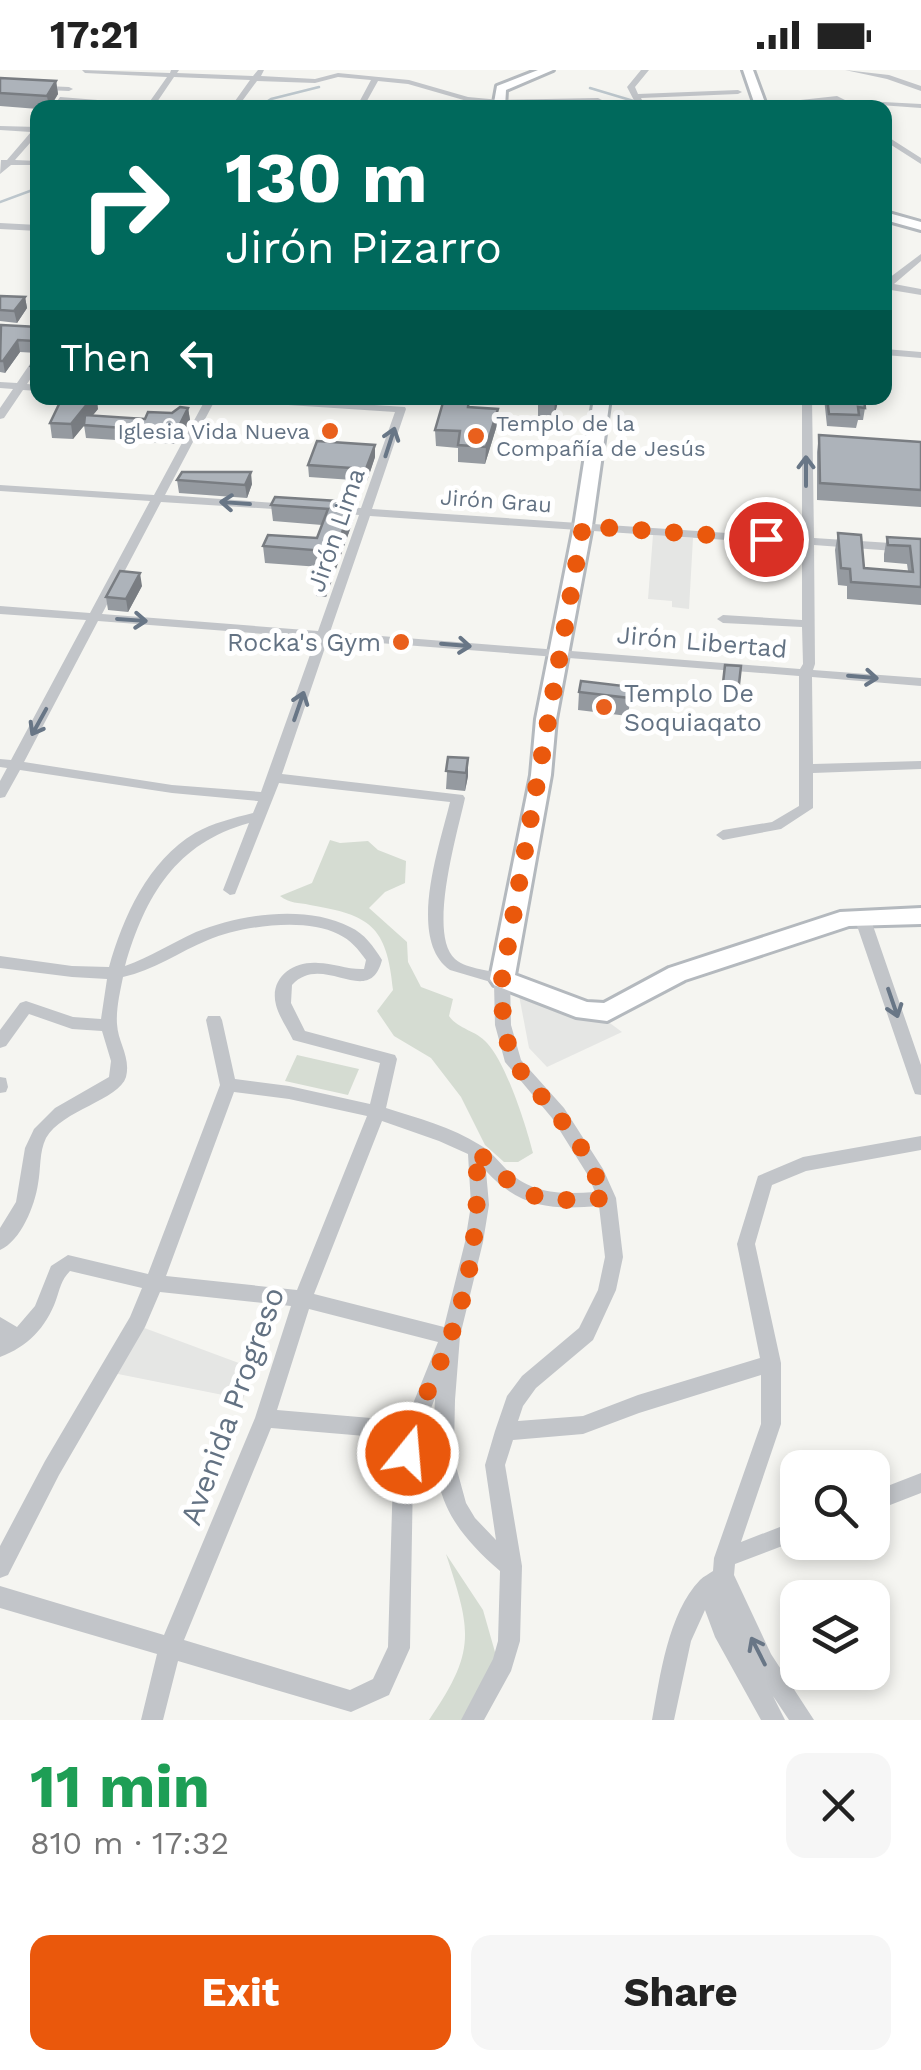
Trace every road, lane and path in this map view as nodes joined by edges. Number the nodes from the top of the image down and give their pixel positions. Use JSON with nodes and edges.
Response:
{"nodes":[{"id":1,"x":85,"y":70,"type":"edge"},
{"id":2,"x":548,"y":70,"type":"edge"},
{"id":3,"x":645,"y":70,"type":"edge"},
{"id":4,"x":751,"y":70,"type":"edge"},
{"id":5,"x":865,"y":71,"type":"edge"},
{"id":6,"x":173,"y":72,"type":"edge"},
{"id":7,"x":347,"y":72,"type":"edge"},
{"id":8,"x":259,"y":74,"type":"edge"},
{"id":9,"x":852,"y":74,"type":"edge"},
{"id":10,"x":376,"y":78,"type":"junction"},
{"id":11,"x":0,"y":86,"type":"edge"},
{"id":12,"x":840,"y":86,"type":"dead end"},
{"id":13,"x":70,"y":89,"type":"junction"},
{"id":14,"x":921,"y":89,"type":"edge"},
{"id":15,"x":738,"y":92,"type":"dead end"},
{"id":16,"x":837,"y":98,"type":"junction"},
{"id":17,"x":60,"y":99,"type":"joint"},
{"id":18,"x":71,"y":100,"type":"edge"},
{"id":19,"x":155,"y":100,"type":"edge"},
{"id":20,"x":238,"y":100,"type":"edge"},
{"id":21,"x":364,"y":100,"type":"edge"},
{"id":22,"x":472,"y":100,"type":"edge"},
{"id":23,"x":500,"y":100,"type":"edge"},
{"id":24,"x":638,"y":100,"type":"edge"},
{"id":25,"x":659,"y":100,"type":"edge"},
{"id":26,"x":762,"y":100,"type":"edge"},
{"id":27,"x":816,"y":100,"type":"edge"},
{"id":28,"x":842,"y":100,"type":"edge"},
{"id":29,"x":892,"y":105,"type":"edge"},
{"id":30,"x":921,"y":106,"type":"edge"},
{"id":31,"x":0,"y":128,"type":"edge"},
{"id":32,"x":30,"y":130,"type":"edge"},
{"id":33,"x":30,"y":137,"type":"edge"},
{"id":34,"x":892,"y":143,"type":"edge"},
{"id":35,"x":4,"y":162,"type":"edge"},
{"id":36,"x":921,"y":162,"type":"edge"},
{"id":37,"x":30,"y":164,"type":"edge"},
{"id":38,"x":0,"y":172,"type":"edge"},
{"id":39,"x":892,"y":218,"type":"edge"},
{"id":40,"x":0,"y":226,"type":"edge"},
{"id":41,"x":921,"y":226,"type":"edge"},
{"id":42,"x":30,"y":228,"type":"edge"},
{"id":43,"x":892,"y":228,"type":"edge"},
{"id":44,"x":921,"y":235,"type":"edge"},
{"id":45,"x":921,"y":256,"type":"edge"},
{"id":46,"x":892,"y":281,"type":"edge"},
{"id":47,"x":892,"y":287,"type":"edge"},
{"id":48,"x":921,"y":292,"type":"edge"},
{"id":49,"x":892,"y":353,"type":"edge"},
{"id":50,"x":921,"y":355,"type":"edge"},
{"id":51,"x":30,"y":372,"type":"edge"},
{"id":52,"x":0,"y":386,"type":"edge"},
{"id":53,"x":20,"y":386,"type":"junction"},
{"id":54,"x":30,"y":387,"type":"edge"},
{"id":55,"x":206,"y":405,"type":"edge"},
{"id":56,"x":399,"y":405,"type":"edge"},
{"id":57,"x":601,"y":405,"type":"edge"},
{"id":58,"x":806,"y":405,"type":"edge"},
{"id":59,"x":0,"y":416,"type":"edge"},
{"id":60,"x":807,"y":436,"type":"junction"},
{"id":61,"x":830,"y":437,"type":"edge"},
{"id":62,"x":0,"y":488,"type":"edge"},
{"id":63,"x":158,"y":498,"type":"junction"},
{"id":64,"x":309,"y":508,"type":"edge"},
{"id":65,"x":327,"y":509,"type":"edge"},
{"id":66,"x":367,"y":512,"type":"junction"},
{"id":67,"x":583,"y":526,"type":"junction"},
{"id":68,"x":807,"y":540,"type":"junction"},
{"id":69,"x":921,"y":549,"type":"edge"},
{"id":70,"x":0,"y":610,"type":"edge"},
{"id":71,"x":96,"y":618,"type":"junction"},
{"id":72,"x":723,"y":618,"type":"dead end"},
{"id":73,"x":809,"y":624,"type":"junction"},
{"id":74,"x":324,"y":634,"type":"junction"},
{"id":75,"x":560,"y":653,"type":"junction"},
{"id":76,"x":805,"y":673,"type":"junction"},
{"id":77,"x":921,"y":682,"type":"edge"},
{"id":78,"x":8,"y":764,"type":"edge"},
{"id":79,"x":921,"y":765,"type":"edge"},
{"id":80,"x":804,"y":769,"type":"junction"},
{"id":81,"x":274,"y":778,"type":"junction"},
{"id":82,"x":0,"y":794,"type":"edge"},
{"id":83,"x":266,"y":797,"type":"junction"},
{"id":84,"x":259,"y":816,"type":"junction"},
{"id":85,"x":724,"y":834,"type":"dead end"},
{"id":86,"x":230,"y":890,"type":"dead end"},
{"id":87,"x":921,"y":916,"type":"edge"},
{"id":88,"x":862,"y":917,"type":"junction"},
{"id":89,"x":0,"y":962,"type":"edge"},
{"id":90,"x":118,"y":974,"type":"junction"},
{"id":91,"x":502,"y":979,"type":"junction"},
{"id":92,"x":214,"y":1020,"type":"dead end"},
{"id":93,"x":109,"y":1026,"type":"junction"},
{"id":94,"x":0,"y":1042,"type":"edge"},
{"id":95,"x":228,"y":1084,"type":"junction"},
{"id":96,"x":921,"y":1089,"type":"edge"},
{"id":97,"x":376,"y":1115,"type":"junction"},
{"id":98,"x":921,"y":1144,"type":"edge"},
{"id":99,"x":476,"y":1150,"type":"junction"},
{"id":100,"x":607,"y":1198,"type":"junction"},
{"id":101,"x":0,"y":1242,"type":"edge"},
{"id":102,"x":154,"y":1283,"type":"junction"},
{"id":103,"x":303,"y":1299,"type":"junction"},
{"id":104,"x":0,"y":1325,"type":"edge"},
{"id":105,"x":451,"y":1336,"type":"junction"},
{"id":106,"x":8,"y":1345,"type":"edge"},
{"id":107,"x":771,"y":1364,"type":"junction"},
{"id":108,"x":265,"y":1418,"type":"junction"},
{"id":109,"x":412,"y":1430,"type":"junction"},
{"id":110,"x":505,"y":1431,"type":"junction"},
{"id":111,"x":921,"y":1483,"type":"edge"},
{"id":112,"x":890,"y":1495,"type":"edge"},
{"id":113,"x":780,"y":1540,"type":"edge"},
{"id":114,"x":510,"y":1566,"type":"junction"},
{"id":115,"x":0,"y":1568,"type":"edge"},
{"id":116,"x":718,"y":1574,"type":"junction"},
{"id":117,"x":0,"y":1596,"type":"edge"},
{"id":118,"x":170,"y":1647,"type":"junction"},
{"id":119,"x":152,"y":1720,"type":"edge"},
{"id":120,"x":472,"y":1720,"type":"edge"},
{"id":121,"x":663,"y":1720,"type":"edge"},
{"id":122,"x":774,"y":1720,"type":"edge"},
{"id":123,"x":803,"y":1720,"type":"edge"}],
"edges":[{"from":1,"to":6,"type":"street"},
{"from":1,"to":13,"type":"street"},
{"from":2,"to":23,"type":"street"},
{"from":3,"to":24,"type":"street"},
{"from":4,"to":26,"type":"street"},
{"from":5,"to":9,"type":"street"},
{"from":5,"to":14,"type":"street"},
{"from":6,"to":8,"type":"street"},
{"from":6,"to":19,"type":"street"},
{"from":7,"to":8,"type":"street"},
{"from":7,"to":10,"type":"street"},
{"from":8,"to":20,"type":"street"},
{"from":10,"to":21,"type":"street"},
{"from":10,"to":22,"type":"street"},
{"from":11,"to":13,"type":"street"},
{"from":12,"to":16,"type":"street"},
{"from":13,"to":17,"type":"street"},
{"from":15,"to":25,"type":"street"},
{"from":16,"to":27,"type":"street"},
{"from":16,"to":28,"type":"street"},
{"from":17,"to":18,"type":"street"},
{"from":29,"to":30,"type":"street"},
{"from":31,"to":32,"type":"street"},
{"from":33,"to":35,"type":"street"},
{"from":34,"to":36,"type":"street"},
{"from":35,"to":37,"type":"street"},
{"from":35,"to":38,"type":"street"},
{"from":39,"to":41,"type":"street"},
{"from":40,"to":42,"type":"street"},
{"from":43,"to":44,"type":"street"},
{"from":45,"to":46,"type":"street"},
{"from":47,"to":48,"type":"street"},
{"from":49,"to":50,"type":"street"},
{"from":51,"to":53,"type":"street"},
{"from":52,"to":53,"type":"street"},
{"from":53,"to":54,"type":"street"},
{"from":53,"to":59,"type":"street"},
{"from":55,"to":63,"type":"street"},
{"from":66,"to":56,"type":"street","name":"Jirón Lima","one_way":true},
{"from":57,"to":67,"type":"street"},
{"from":58,"to":60,"type":"street"},
{"from":60,"to":61,"type":"street"},
{"from":68,"to":60,"type":"street","one_way":true},
{"from":62,"to":63,"type":"street"},
{"from":64,"to":63,"type":"street","one_way":true},
{"from":63,"to":71,"type":"street"},
{"from":65,"to":66,"type":"street","name":"Jirón Grau"},
{"from":66,"to":67,"type":"street","name":"Jirón Grau"},
{"from":66,"to":74,"type":"street","name":"Jirón Lima"},
{"from":67,"to":68,"type":"street","name":"Jirón Grau"},
{"from":67,"to":75,"type":"street"},
{"from":68,"to":69,"type":"street","name":"Jirón Grau"},
{"from":68,"to":73,"type":"street"},
{"from":70,"to":71,"type":"street","name":"Jirón Libertad"},
{"from":71,"to":74,"type":"street","name":"Jirón Libertad","one_way":true},
{"from":71,"to":78,"type":"street","one_way":true},
{"from":72,"to":73,"type":"street"},
{"from":73,"to":76,"type":"street"},
{"from":74,"to":75,"type":"street","name":"Jirón Libertad","one_way":true},
{"from":81,"to":74,"type":"street","name":"Jirón Lima","one_way":true},
{"from":75,"to":76,"type":"street","name":"Jirón Libertad"},
{"from":75,"to":91,"type":"street"},
{"from":76,"to":77,"type":"street","name":"Jirón Libertad","one_way":true},
{"from":76,"to":80,"type":"street"},
{"from":78,"to":82,"type":"street"},
{"from":78,"to":83,"type":"street"},
{"from":79,"to":80,"type":"street"},
{"from":80,"to":85,"type":"street"},
{"from":81,"to":83,"type":"street","name":"Jirón Lima"},
{"from":81,"to":91,"type":"street"},
{"from":83,"to":84,"type":"street","name":"Jirón Lima"},
{"from":84,"to":86,"type":"street","name":"Jirón Lima"},
{"from":84,"to":90,"type":"street"},
{"from":87,"to":88,"type":"street"},
{"from":88,"to":91,"type":"street"},
{"from":88,"to":96,"type":"street","one_way":true},
{"from":89,"to":90,"type":"street"},
{"from":90,"to":93,"type":"street"},
{"from":90,"to":97,"type":"street","name":"Avenida Progreso"},
{"from":91,"to":100,"type":"street"},
{"from":92,"to":95,"type":"street"},
{"from":93,"to":94,"type":"street"},
{"from":93,"to":101,"type":"street"},
{"from":95,"to":97,"type":"street"},
{"from":95,"to":102,"type":"street"},
{"from":97,"to":99,"type":"street"},
{"from":97,"to":103,"type":"street","name":"Avenida Progreso"},
{"from":98,"to":107,"type":"street"},
{"from":99,"to":100,"type":"street"},
{"from":99,"to":105,"type":"street"},
{"from":100,"to":110,"type":"street"},
{"from":102,"to":103,"type":"street"},
{"from":102,"to":106,"type":"street"},
{"from":102,"to":115,"type":"street"},
{"from":103,"to":105,"type":"street"},
{"from":103,"to":108,"type":"street","name":"Avenida Progreso"},
{"from":104,"to":106,"type":"street"},
{"from":105,"to":109,"type":"street"},
{"from":105,"to":114,"type":"street"},
{"from":107,"to":110,"type":"street"},
{"from":107,"to":116,"type":"street"},
{"from":108,"to":109,"type":"street"},
{"from":108,"to":118,"type":"street","name":"Avenida Progreso"},
{"from":109,"to":118,"type":"street"},
{"from":110,"to":114,"type":"street"},
{"from":111,"to":112,"type":"street"},
{"from":113,"to":116,"type":"street"},
{"from":114,"to":120,"type":"street"},
{"from":116,"to":121,"type":"street"},
{"from":116,"to":122,"type":"street"},
{"from":123,"to":116,"type":"street","one_way":true},
{"from":117,"to":118,"type":"street"},
{"from":118,"to":119,"type":"street","name":"Avenida Progreso"}]}
